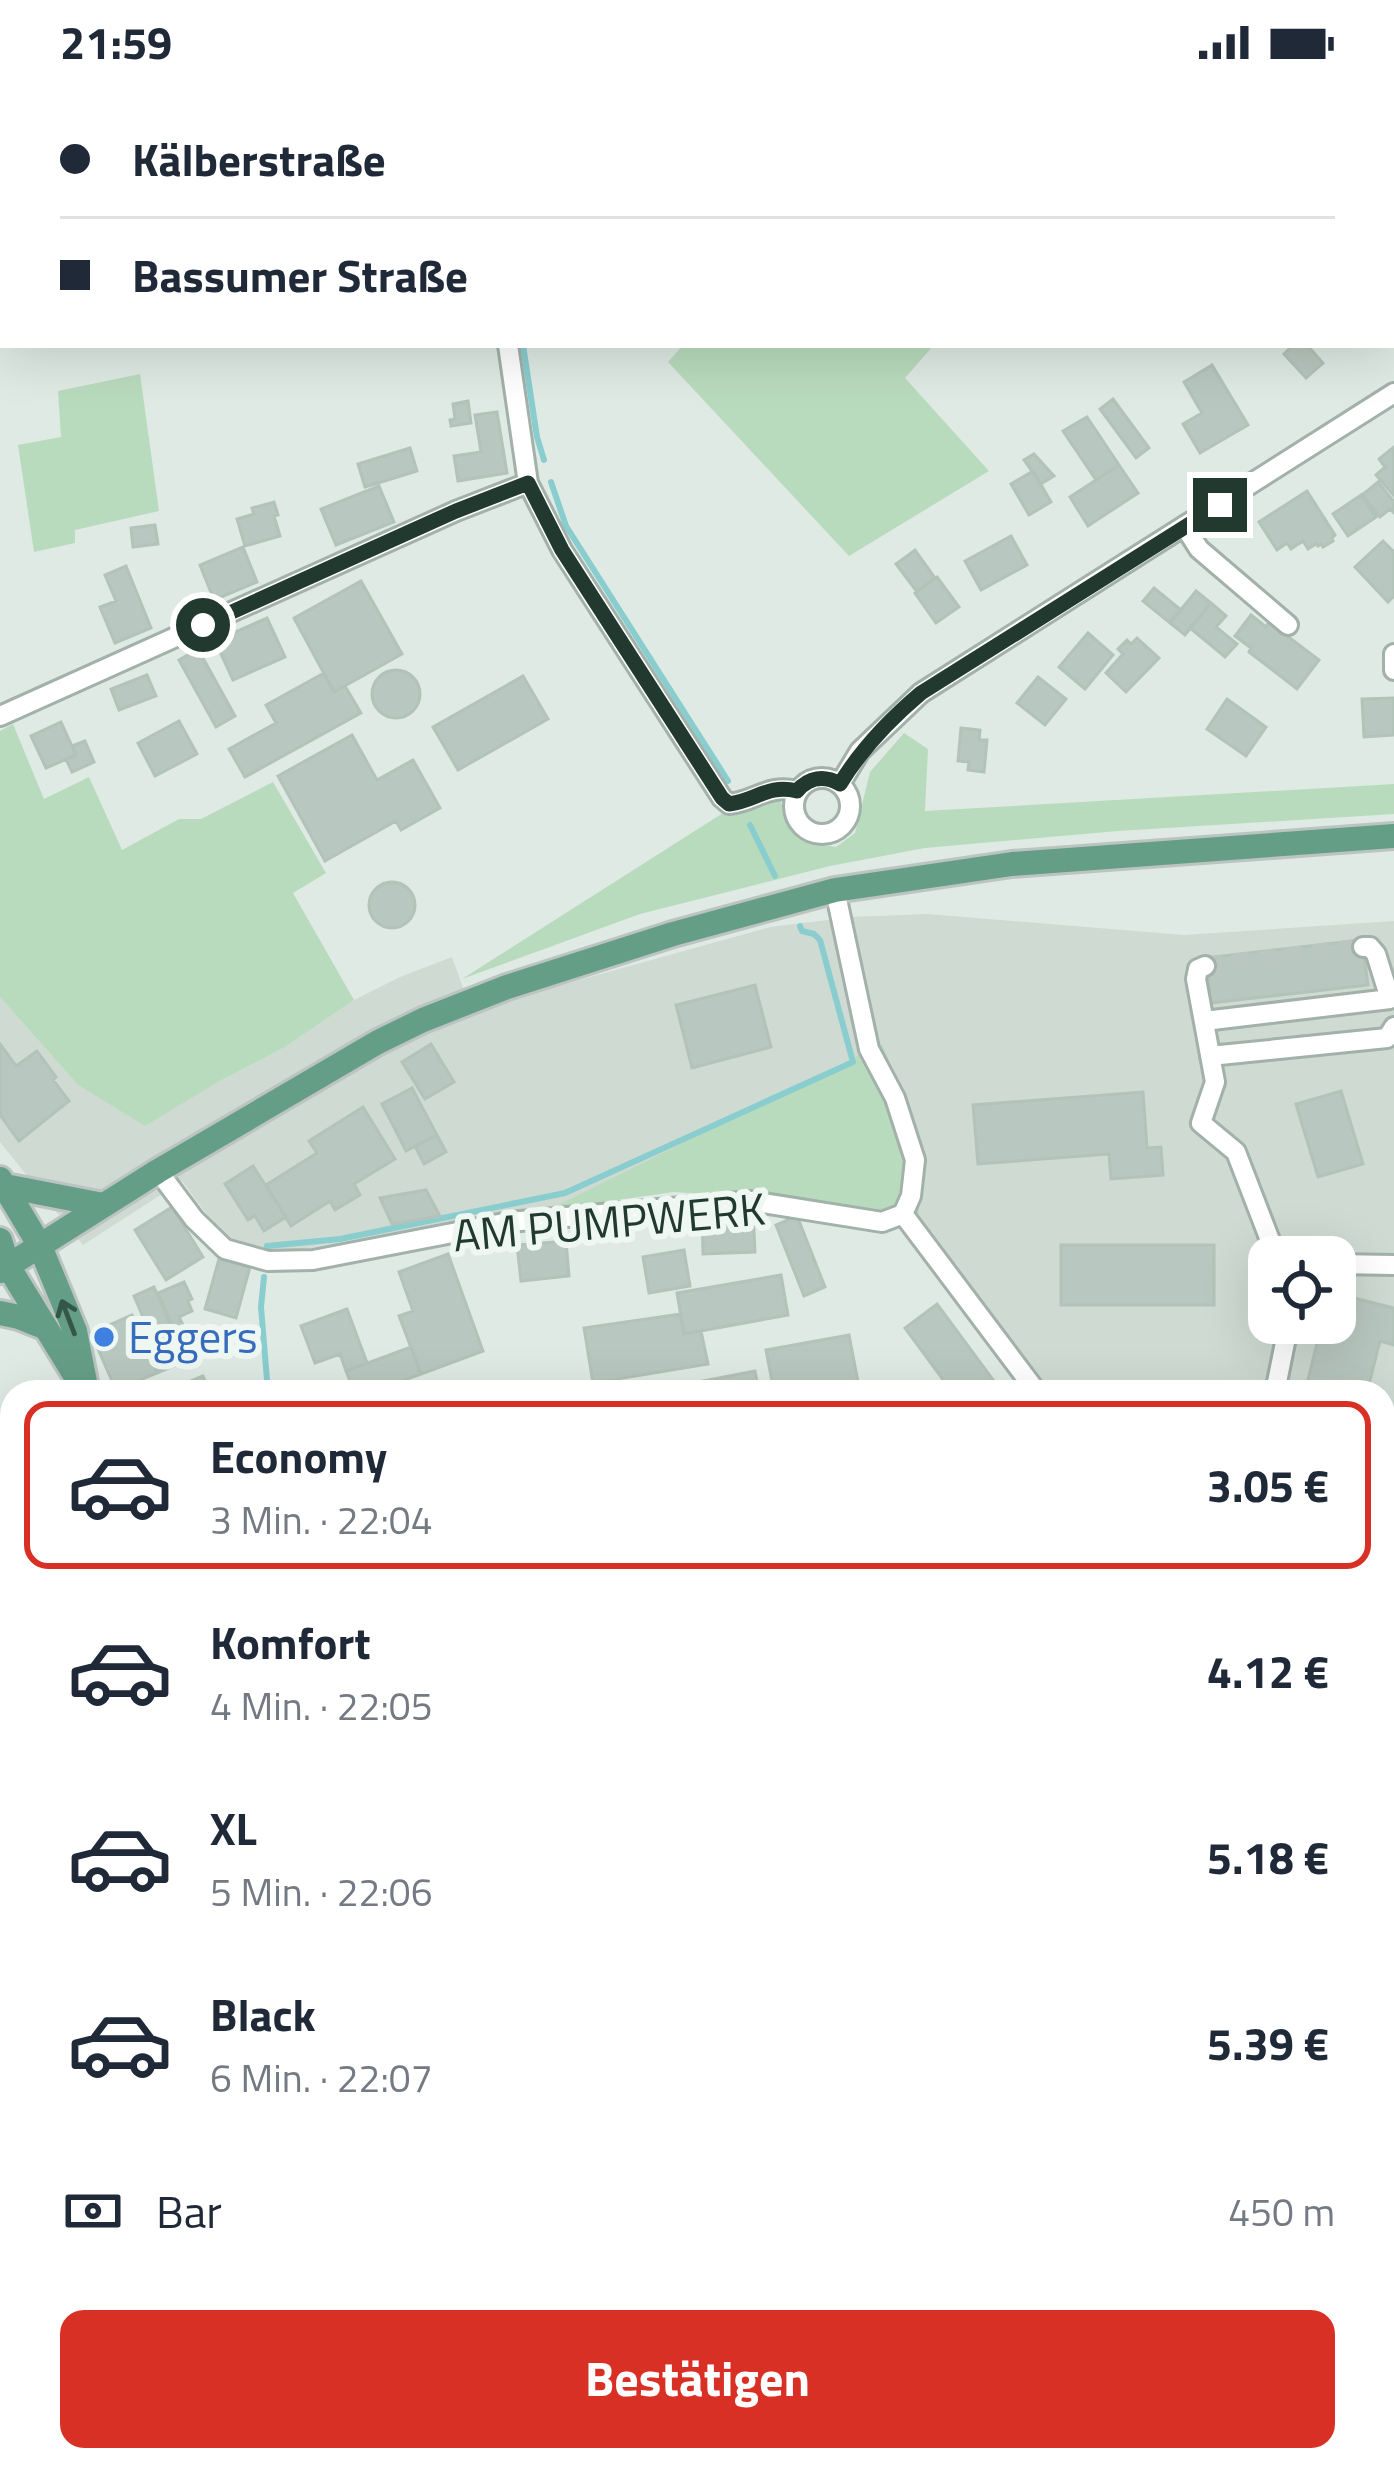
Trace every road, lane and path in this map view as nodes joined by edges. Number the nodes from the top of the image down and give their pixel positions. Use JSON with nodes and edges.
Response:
{"nodes":[{"id":1,"x":508,"y":348,"type":"edge"},
{"id":2,"x":1394,"y":394,"type":"edge"},
{"id":3,"x":528,"y":483,"type":"junction"},
{"id":4,"x":1186,"y":527,"type":"junction"},
{"id":5,"x":1288,"y":626,"type":"dead end"},
{"id":6,"x":1394,"y":654,"type":"edge"},
{"id":7,"x":1394,"y":670,"type":"edge"},
{"id":8,"x":0,"y":716,"type":"edge"},
{"id":9,"x":840,"y":784,"type":"junction"},
{"id":10,"x":797,"y":791,"type":"junction"},
{"id":11,"x":1394,"y":836,"type":"edge"},
{"id":12,"x":836,"y":890,"type":"junction"},
{"id":13,"x":1363,"y":947,"type":"dead end"},
{"id":14,"x":1205,"y":966,"type":"dead end"},
{"id":15,"x":1392,"y":1004,"type":"edge"},
{"id":16,"x":1204,"y":1021,"type":"junction"},
{"id":17,"x":1394,"y":1027,"type":"edge"},
{"id":18,"x":1210,"y":1056,"type":"junction"},
{"id":19,"x":158,"y":1171,"type":"junction"},
{"id":20,"x":2,"y":1183,"type":"edge"},
{"id":21,"x":103,"y":1205,"type":"junction"},
{"id":22,"x":903,"y":1214,"type":"junction"},
{"id":23,"x":1269,"y":1236,"type":"edge"},
{"id":24,"x":0,"y":1240,"type":"edge"},
{"id":25,"x":40,"y":1246,"type":"junction"},
{"id":26,"x":1356,"y":1264,"type":"edge"},
{"id":27,"x":1394,"y":1265,"type":"edge"},
{"id":28,"x":4,"y":1269,"type":"edge"},
{"id":29,"x":0,"y":1313,"type":"edge"},
{"id":30,"x":44,"y":1327,"type":"junction"},
{"id":31,"x":1285,"y":1344,"type":"edge"},
{"id":32,"x":78,"y":1380,"type":"edge"},
{"id":33,"x":84,"y":1380,"type":"edge"},
{"id":34,"x":1028,"y":1380,"type":"edge"},
{"id":35,"x":1277,"y":1380,"type":"edge"}],
"edges":[{"from":1,"to":3,"type":"street"},
{"from":2,"to":4,"type":"street"},
{"from":3,"to":8,"type":"street"},
{"from":3,"to":10,"type":"street"},
{"from":4,"to":5,"type":"street"},
{"from":4,"to":9,"type":"street"},
{"from":6,"to":7,"type":"street"},
{"from":9,"to":10,"type":"street"},
{"from":9,"to":10,"type":"street"},
{"from":11,"to":12,"type":"main road"},
{"from":12,"to":19,"type":"main road"},
{"from":12,"to":22,"type":"street"},
{"from":13,"to":15,"type":"street"},
{"from":14,"to":16,"type":"street"},
{"from":15,"to":16,"type":"street"},
{"from":16,"to":18,"type":"street"},
{"from":17,"to":18,"type":"street"},
{"from":18,"to":23,"type":"street"},
{"from":19,"to":21,"type":"main road"},
{"from":19,"to":22,"type":"street","name":"AM PUMPWERK"},
{"from":20,"to":21,"type":"main road"},
{"from":20,"to":25,"type":"main road"},
{"from":21,"to":25,"type":"main road"},
{"from":22,"to":34,"type":"street"},
{"from":24,"to":28,"type":"main road"},
{"from":25,"to":28,"type":"main road"},
{"from":33,"to":25,"type":"main road","one_way":true},
{"from":26,"to":27,"type":"street"},
{"from":28,"to":30,"type":"main road"},
{"from":29,"to":30,"type":"main road"},
{"from":30,"to":32,"type":"main road"},
{"from":31,"to":35,"type":"street"}]}
